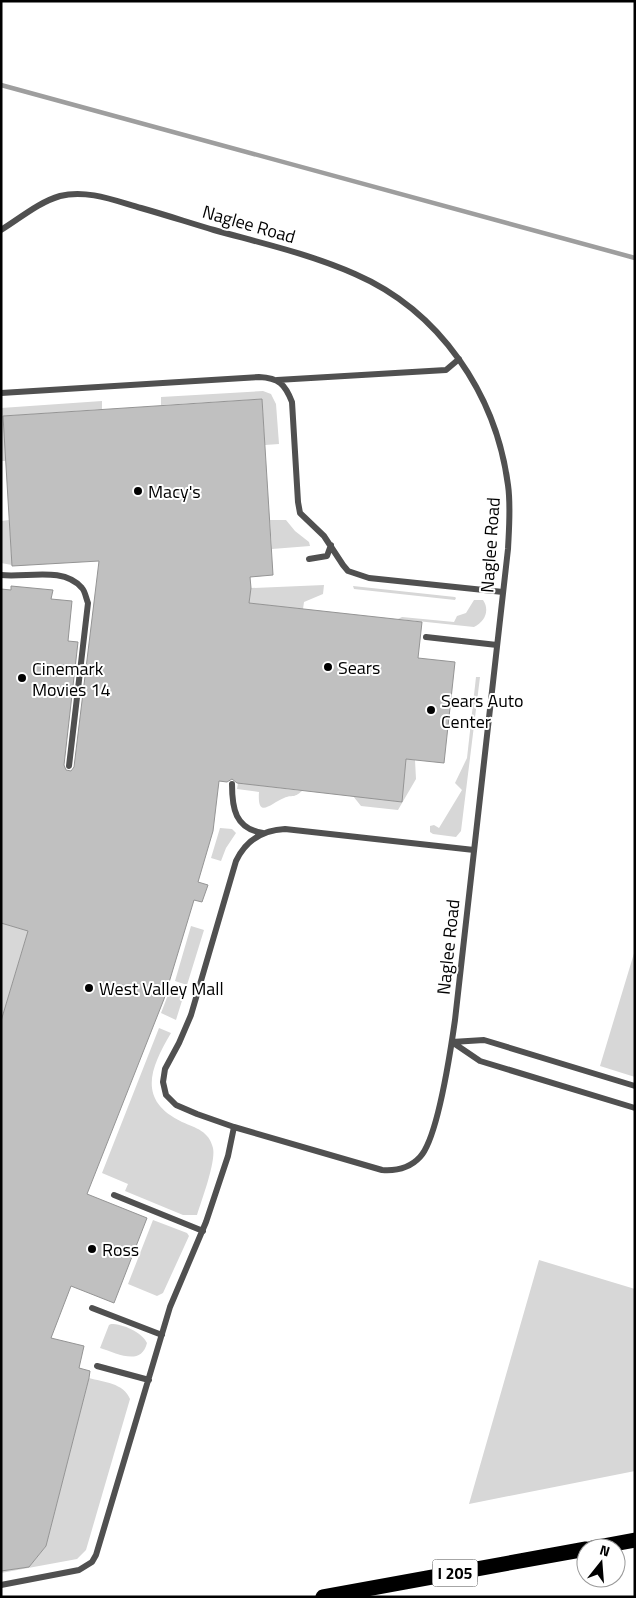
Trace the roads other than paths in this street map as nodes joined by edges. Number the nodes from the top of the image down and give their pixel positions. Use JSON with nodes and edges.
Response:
{"nodes":[{"id":1,"x":1,"y":230,"type":"edge"},
{"id":2,"x":459,"y":359,"type":"junction"},
{"id":3,"x":277,"y":380,"type":"junction"},
{"id":4,"x":1,"y":393,"type":"edge"},
{"id":5,"x":331,"y":545,"type":"junction"},
{"id":6,"x":309,"y":560,"type":"dead end"},
{"id":7,"x":1,"y":575,"type":"edge"},
{"id":8,"x":503,"y":592,"type":"junction"},
{"id":9,"x":426,"y":637,"type":"dead end"},
{"id":10,"x":497,"y":646,"type":"junction"},
{"id":11,"x":69,"y":766,"type":"dead end"},
{"id":12,"x":232,"y":784,"type":"dead end"},
{"id":13,"x":263,"y":833,"type":"junction"},
{"id":14,"x":474,"y":850,"type":"junction"},
{"id":15,"x":452,"y":1042,"type":"junction"},
{"id":16,"x":635,"y":1086,"type":"edge"},
{"id":17,"x":635,"y":1108,"type":"edge"},
{"id":18,"x":234,"y":1127,"type":"junction"},
{"id":19,"x":114,"y":1195,"type":"dead end"},
{"id":20,"x":203,"y":1231,"type":"junction"},
{"id":21,"x":92,"y":1308,"type":"dead end"},
{"id":22,"x":162,"y":1335,"type":"junction"},
{"id":23,"x":97,"y":1366,"type":"dead end"},
{"id":24,"x":149,"y":1380,"type":"junction"},
{"id":25,"x":576,"y":1551,"type":"edge"},
{"id":26,"x":1,"y":1585,"type":"edge"},
{"id":27,"x":323,"y":1597,"type":"edge"}],
"edges":[{"from":1,"to":2,"type":"lane","name":"Naglee Road"},
{"from":2,"to":3,"type":"lane"},
{"from":2,"to":8,"type":"lane","name":"Naglee Road"},
{"from":3,"to":4,"type":"lane"},
{"from":3,"to":5,"type":"lane"},
{"from":5,"to":6,"type":"lane"},
{"from":5,"to":8,"type":"lane"},
{"from":7,"to":11,"type":"lane"},
{"from":8,"to":10,"type":"lane","name":"Naglee Road"},
{"from":9,"to":10,"type":"lane"},
{"from":10,"to":14,"type":"lane","name":"Naglee Road"},
{"from":12,"to":13,"type":"lane"},
{"from":13,"to":14,"type":"lane"},
{"from":13,"to":18,"type":"lane","name":"Naglee Road"},
{"from":14,"to":15,"type":"lane","name":"Naglee Road"},
{"from":15,"to":16,"type":"lane"},
{"from":15,"to":17,"type":"lane"},
{"from":15,"to":18,"type":"lane","name":"Naglee Road"},
{"from":18,"to":20,"type":"lane"},
{"from":19,"to":20,"type":"lane"},
{"from":20,"to":22,"type":"lane"},
{"from":21,"to":22,"type":"lane"},
{"from":22,"to":24,"type":"lane"},
{"from":23,"to":24,"type":"lane"},
{"from":24,"to":26,"type":"lane"},
{"from":25,"to":27,"type":"highway","number":"I 205"}]}
